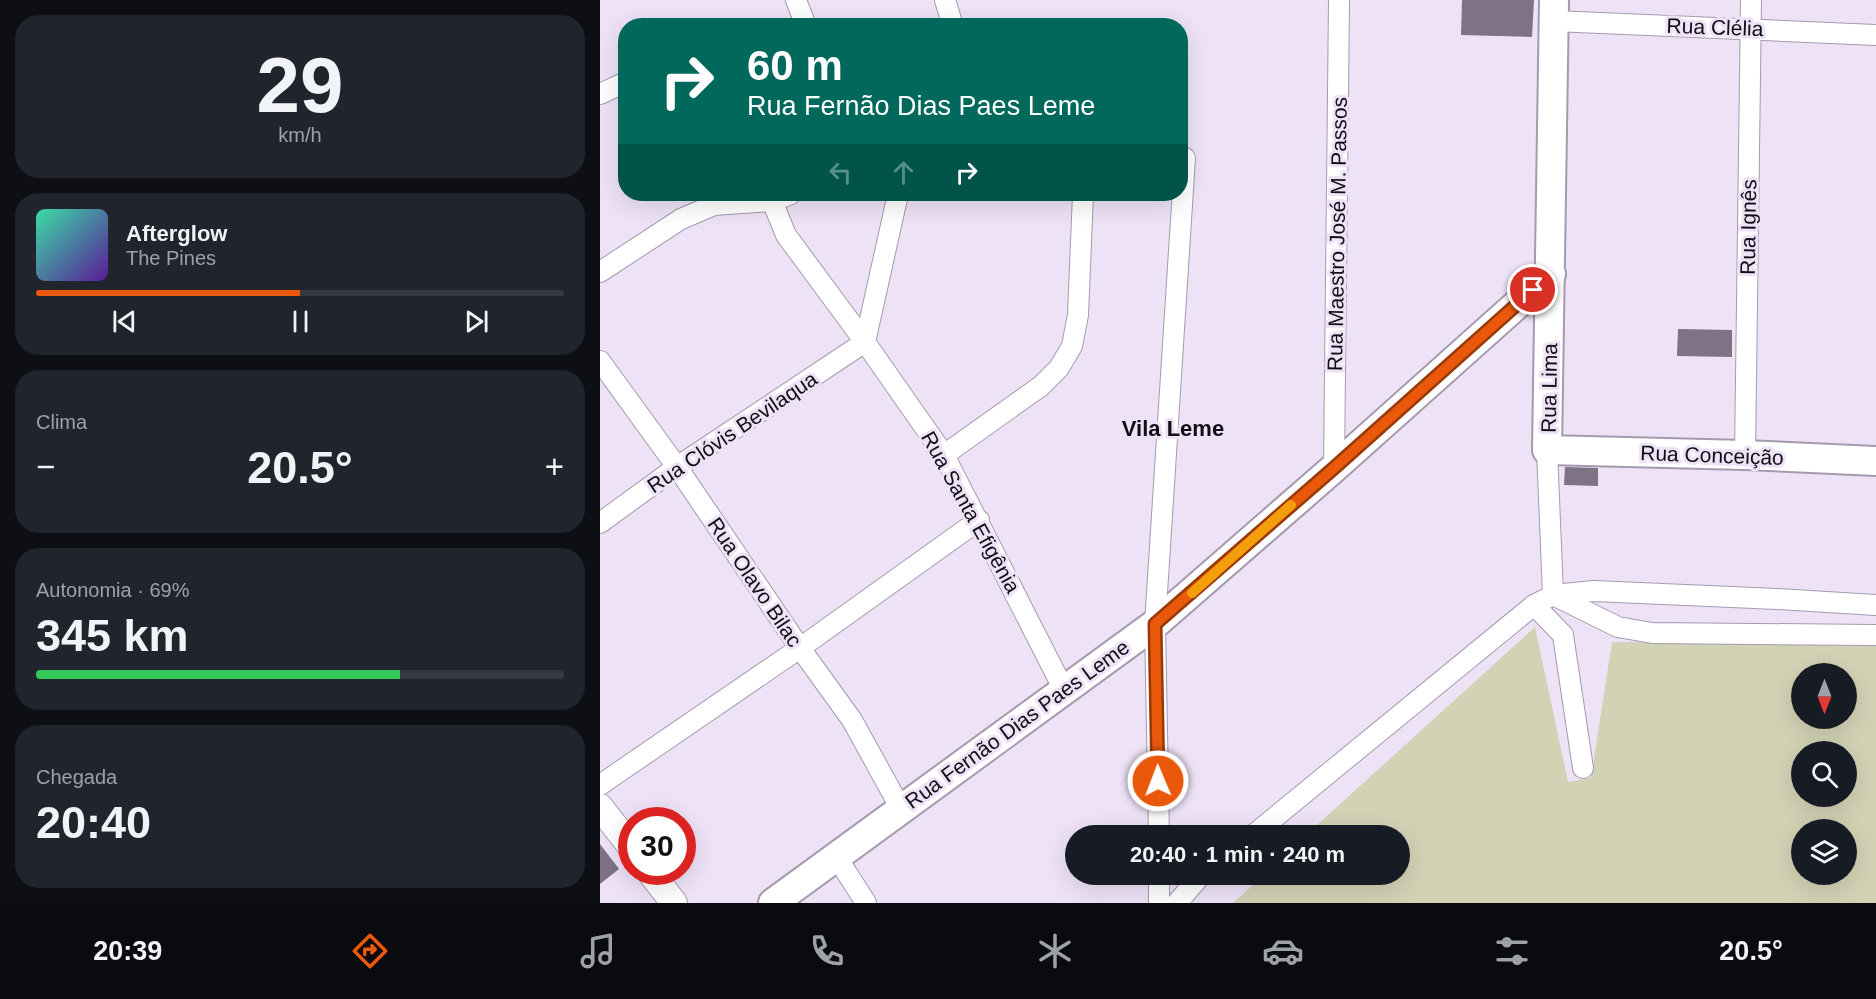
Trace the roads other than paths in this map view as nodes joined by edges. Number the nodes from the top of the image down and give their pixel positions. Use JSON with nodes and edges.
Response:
{"nodes":[{"id":1,"x":796,"y":0,"type":"edge"},
{"id":2,"x":937,"y":0,"type":"edge"},
{"id":3,"x":945,"y":0,"type":"edge"},
{"id":4,"x":1339,"y":0,"type":"edge"},
{"id":5,"x":1751,"y":0,"type":"edge"},
{"id":6,"x":1554,"y":10,"type":"edge"},
{"id":7,"x":803,"y":18,"type":"edge"},
{"id":8,"x":938,"y":18,"type":"edge"},
{"id":9,"x":951,"y":18,"type":"edge"},
{"id":10,"x":1751,"y":29,"type":"junction"},
{"id":11,"x":1876,"y":35,"type":"edge"},
{"id":12,"x":618,"y":86,"type":"edge"},
{"id":13,"x":600,"y":94,"type":"edge"},
{"id":14,"x":772,"y":201,"type":"joint"},
{"id":15,"x":896,"y":201,"type":"edge"},
{"id":16,"x":1083,"y":201,"type":"edge"},
{"id":17,"x":1182,"y":201,"type":"edge"},
{"id":18,"x":600,"y":272,"type":"edge"},
{"id":19,"x":1551,"y":274,"type":"junction"},
{"id":20,"x":865,"y":342,"type":"junction"},
{"id":21,"x":600,"y":361,"type":"edge"},
{"id":22,"x":1547,"y":450,"type":"junction"},
{"id":23,"x":944,"y":455,"type":"junction"},
{"id":24,"x":1745,"y":455,"type":"junction"},
{"id":25,"x":1876,"y":461,"type":"edge"},
{"id":26,"x":677,"y":467,"type":"junction"},
{"id":27,"x":1334,"y":468,"type":"junction"},
{"id":28,"x":979,"y":520,"type":"junction"},
{"id":29,"x":600,"y":523,"type":"edge"},
{"id":30,"x":1553,"y":595,"type":"junction"},
{"id":31,"x":1876,"y":605,"type":"edge"},
{"id":32,"x":1534,"y":606,"type":"junction"},
{"id":33,"x":1155,"y":624,"type":"junction"},
{"id":34,"x":1876,"y":635,"type":"edge"},
{"id":35,"x":800,"y":648,"type":"junction"},
{"id":36,"x":1064,"y":690,"type":"junction"},
{"id":37,"x":1583,"y":768,"type":"dead end"},
{"id":38,"x":600,"y":785,"type":"edge"},
{"id":39,"x":600,"y":807,"type":"edge"},
{"id":40,"x":901,"y":809,"type":"junction"},
{"id":41,"x":1159,"y":825,"type":"edge"},
{"id":42,"x":1265,"y":825,"type":"edge"},
{"id":43,"x":618,"y":830,"type":"edge"},
{"id":44,"x":836,"y":856,"type":"junction"},
{"id":45,"x":660,"y":885,"type":"edge"},
{"id":46,"x":1159,"y":885,"type":"edge"},
{"id":47,"x":1193,"y":885,"type":"edge"},
{"id":48,"x":674,"y":903,"type":"edge"},
{"id":49,"x":773,"y":903,"type":"edge"},
{"id":50,"x":866,"y":903,"type":"edge"},
{"id":51,"x":1159,"y":903,"type":"edge"},
{"id":52,"x":1177,"y":903,"type":"edge"}],
"edges":[{"from":1,"to":7,"type":"street"},
{"from":2,"to":8,"type":"street"},
{"from":3,"to":9,"type":"street"},
{"from":4,"to":27,"type":"street","name":"Rua Maestro José M. Passos"},
{"from":5,"to":10,"type":"street","name":"Rua Ignês"},
{"from":6,"to":10,"type":"street","name":"Rua Clélia"},
{"from":6,"to":19,"type":"main road","name":"Rua Lima"},
{"from":10,"to":11,"type":"street","name":"Rua Clélia"},
{"from":10,"to":24,"type":"street","name":"Rua Ignês"},
{"from":12,"to":13,"type":"street"},
{"from":14,"to":18,"type":"street"},
{"from":14,"to":20,"type":"street","name":"Rua Santa Efigênia"},
{"from":15,"to":20,"type":"street"},
{"from":16,"to":23,"type":"street"},
{"from":17,"to":33,"type":"street"},
{"from":19,"to":22,"type":"main road","name":"Rua Lima"},
{"from":19,"to":27,"type":"main road","name":"Rua Fernão Dias Paes Leme"},
{"from":20,"to":23,"type":"street","name":"Rua Santa Efigênia"},
{"from":20,"to":26,"type":"street","name":"Rua Clóvis Bevilaqua"},
{"from":21,"to":26,"type":"street","name":"Rua Olavo Bilac"},
{"from":22,"to":24,"type":"main road","name":"Rua Conceição"},
{"from":22,"to":30,"type":"street","name":"Rua Lima"},
{"from":23,"to":28,"type":"street","name":"Rua Santa Efigênia"},
{"from":24,"to":25,"type":"main road","name":"Rua Conceição"},
{"from":26,"to":29,"type":"street","name":"Rua Clóvis Bevilaqua"},
{"from":26,"to":35,"type":"street","name":"Rua Olavo Bilac"},
{"from":27,"to":33,"type":"main road","name":"Rua Fernão Dias Paes Leme"},
{"from":28,"to":35,"type":"street"},
{"from":28,"to":36,"type":"street","name":"Rua Santa Efigênia"},
{"from":30,"to":31,"type":"street"},
{"from":30,"to":32,"type":"street"},
{"from":30,"to":34,"type":"street"},
{"from":32,"to":37,"type":"street"},
{"from":32,"to":42,"type":"street"},
{"from":33,"to":36,"type":"main road","name":"Rua Fernão Dias Paes Leme"},
{"from":33,"to":41,"type":"street"},
{"from":35,"to":38,"type":"street"},
{"from":35,"to":40,"type":"street","name":"Rua Olavo Bilac"},
{"from":36,"to":40,"type":"main road","name":"Rua Fernão Dias Paes Leme"},
{"from":39,"to":43,"type":"street"},
{"from":40,"to":44,"type":"main road","name":"Rua Fernão Dias Paes Leme"},
{"from":44,"to":49,"type":"main road","name":"Rua Fernão Dias Paes Leme"},
{"from":44,"to":50,"type":"street"},
{"from":45,"to":48,"type":"street"},
{"from":46,"to":51,"type":"street"},
{"from":47,"to":52,"type":"street"}]}
